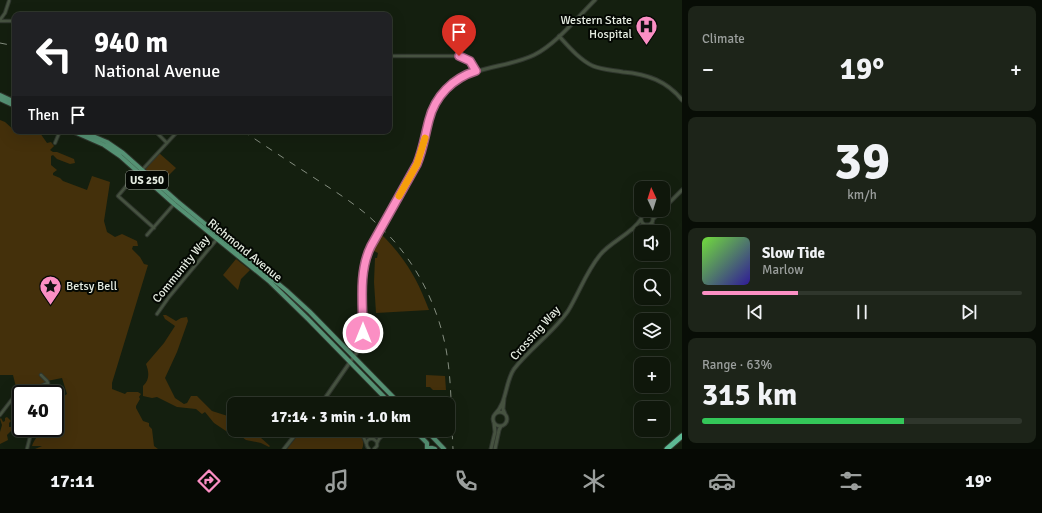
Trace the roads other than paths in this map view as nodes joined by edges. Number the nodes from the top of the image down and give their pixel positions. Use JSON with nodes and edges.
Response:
{"nodes":[{"id":1,"x":595,"y":0,"type":"edge"},
{"id":2,"x":9,"y":1,"type":"dead end"},
{"id":3,"x":0,"y":20,"type":"edge"},
{"id":4,"x":12,"y":21,"type":"edge"},
{"id":5,"x":559,"y":36,"type":"junction"},
{"id":6,"x":392,"y":56,"type":"edge"},
{"id":7,"x":476,"y":71,"type":"junction"},
{"id":8,"x":0,"y":95,"type":"edge"},
{"id":9,"x":0,"y":99,"type":"edge"},
{"id":10,"x":682,"y":100,"type":"edge"},
{"id":11,"x":12,"y":102,"type":"edge"},
{"id":12,"x":59,"y":134,"type":"edge"},
{"id":13,"x":78,"y":134,"type":"edge"},
{"id":14,"x":87,"y":134,"type":"edge"},
{"id":15,"x":158,"y":134,"type":"edge"},
{"id":16,"x":175,"y":134,"type":"edge"},
{"id":17,"x":55,"y":143,"type":"dead end"},
{"id":18,"x":167,"y":143,"type":"junction"},
{"id":19,"x":140,"y":171,"type":"junction"},
{"id":20,"x":682,"y":190,"type":"edge"},
{"id":21,"x":670,"y":201,"type":"edge"},
{"id":22,"x":175,"y":203,"type":"junction"},
{"id":23,"x":650,"y":217,"type":"edge"},
{"id":24,"x":655,"y":217,"type":"edge"},
{"id":25,"x":641,"y":218,"type":"joint"},
{"id":26,"x":652,"y":221,"type":"junction"},
{"id":27,"x":646,"y":225,"type":"joint"},
{"id":28,"x":653,"y":225,"type":"edge"},
{"id":29,"x":154,"y":228,"type":"junction"},
{"id":30,"x":634,"y":228,"type":"edge"},
{"id":31,"x":631,"y":230,"type":"junction"},
{"id":32,"x":147,"y":235,"type":"dead end"},
{"id":33,"x":218,"y":238,"type":"junction"},
{"id":34,"x":157,"y":314,"type":"dead end"},
{"id":35,"x":354,"y":357,"type":"junction"},
{"id":36,"x":350,"y":362,"type":"junction"},
{"id":37,"x":41,"y":375,"type":"dead end"},
{"id":38,"x":43,"y":385,"type":"edge"},
{"id":39,"x":325,"y":397,"type":"edge"},
{"id":40,"x":384,"y":397,"type":"edge"},
{"id":41,"x":393,"y":397,"type":"edge"},
{"id":42,"x":504,"y":398,"type":"junction"},
{"id":43,"x":12,"y":399,"type":"edge"},
{"id":44,"x":495,"y":414,"type":"junction"},
{"id":45,"x":0,"y":415,"type":"edge"},
{"id":46,"x":505,"y":415,"type":"junction"},
{"id":47,"x":494,"y":423,"type":"junction"},
{"id":48,"x":504,"y":424,"type":"junction"},
{"id":49,"x":682,"y":436,"type":"edge"},
{"id":50,"x":30,"y":437,"type":"edge"},
{"id":51,"x":293,"y":437,"type":"edge"},
{"id":52,"x":364,"y":437,"type":"edge"},
{"id":53,"x":382,"y":437,"type":"edge"},
{"id":54,"x":421,"y":437,"type":"edge"},
{"id":55,"x":433,"y":437,"type":"edge"},
{"id":56,"x":372,"y":438,"type":"joint"},
{"id":57,"x":493,"y":440,"type":"junction"},
{"id":58,"x":377,"y":444,"type":"junction"},
{"id":59,"x":366,"y":445,"type":"junction"},
{"id":60,"x":27,"y":449,"type":"edge"},
{"id":61,"x":284,"y":449,"type":"edge"},
{"id":62,"x":365,"y":449,"type":"edge"},
{"id":63,"x":369,"y":449,"type":"edge"},
{"id":64,"x":374,"y":449,"type":"edge"},
{"id":65,"x":378,"y":449,"type":"edge"},
{"id":66,"x":435,"y":449,"type":"edge"},
{"id":67,"x":444,"y":449,"type":"edge"},
{"id":68,"x":491,"y":449,"type":"edge"},
{"id":69,"x":495,"y":449,"type":"edge"},
{"id":70,"x":667,"y":449,"type":"edge"}],
"edges":[{"from":1,"to":5,"type":"street"},
{"from":2,"to":3,"type":"street"},
{"from":3,"to":4,"type":"street"},
{"from":5,"to":7,"type":"street"},
{"from":5,"to":10,"type":"street"},
{"from":6,"to":7,"type":"street"},
{"from":7,"to":35,"type":"street","bridge":true},
{"from":8,"to":11,"type":"main road"},
{"from":9,"to":11,"type":"main road"},
{"from":12,"to":17,"type":"street"},
{"from":13,"to":19,"type":"main road","name":"Richmond Avenue","number":"US 250"},
{"from":14,"to":19,"type":"main road","name":"Richmond Avenue","number":"US 250"},
{"from":15,"to":18,"type":"street"},
{"from":16,"to":18,"type":"street"},
{"from":18,"to":19,"type":"street"},
{"from":19,"to":22,"type":"main road","name":"Richmond Avenue","number":"US 250"},
{"from":19,"to":29,"type":"street"},
{"from":20,"to":21,"type":"street","name":"Crossing Way"},
{"from":22,"to":29,"type":"street"},
{"from":22,"to":33,"type":"main road","name":"Richmond Avenue","number":"US 250"},
{"from":23,"to":26,"type":"street"},
{"from":24,"to":26,"type":"street","name":"Crossing Way"},
{"from":25,"to":27,"type":"street"},
{"from":25,"to":31,"type":"street","name":"Crossing Way"},
{"from":26,"to":27,"type":"street","name":"Crossing Way"},
{"from":26,"to":28,"type":"street"},
{"from":29,"to":32,"type":"street"},
{"from":30,"to":31,"type":"street","name":"Crossing Way"},
{"from":31,"to":42,"type":"street","name":"Crossing Way"},
{"from":33,"to":34,"type":"street","name":"Community Way"},
{"from":33,"to":35,"type":"main road","name":"Richmond Avenue","number":"US 250"},
{"from":33,"to":36,"type":"main road","name":"Richmond Avenue","number":"US 250"},
{"from":35,"to":36,"type":"street"},
{"from":35,"to":41,"type":"main road","name":"Richmond Avenue","number":"US 250"},
{"from":36,"to":39,"type":"street"},
{"from":36,"to":40,"type":"main road","name":"Richmond Avenue","number":"US 250"},
{"from":37,"to":38,"type":"street"},
{"from":42,"to":44,"type":"street","name":"Crossing Way"},
{"from":42,"to":46,"type":"street","name":"Crossing Way"},
{"from":43,"to":45,"type":"street"},
{"from":44,"to":46,"type":"street"},
{"from":44,"to":47,"type":"street"},
{"from":46,"to":48,"type":"street"},
{"from":47,"to":48,"type":"street"},
{"from":47,"to":57,"type":"street"},
{"from":48,"to":69,"type":"street"},
{"from":49,"to":70,"type":"highway"},
{"from":50,"to":60,"type":"street"},
{"from":51,"to":61,"type":"street"},
{"from":52,"to":59,"type":"street"},
{"from":53,"to":58,"type":"street"},
{"from":54,"to":66,"type":"main road"},
{"from":55,"to":67,"type":"main road"},
{"from":56,"to":58,"type":"street"},
{"from":56,"to":59,"type":"street"},
{"from":57,"to":68,"type":"street"},
{"from":57,"to":69,"type":"street"},
{"from":58,"to":64,"type":"street"},
{"from":58,"to":65,"type":"street"},
{"from":59,"to":62,"type":"street"},
{"from":59,"to":63,"type":"street"}]}
